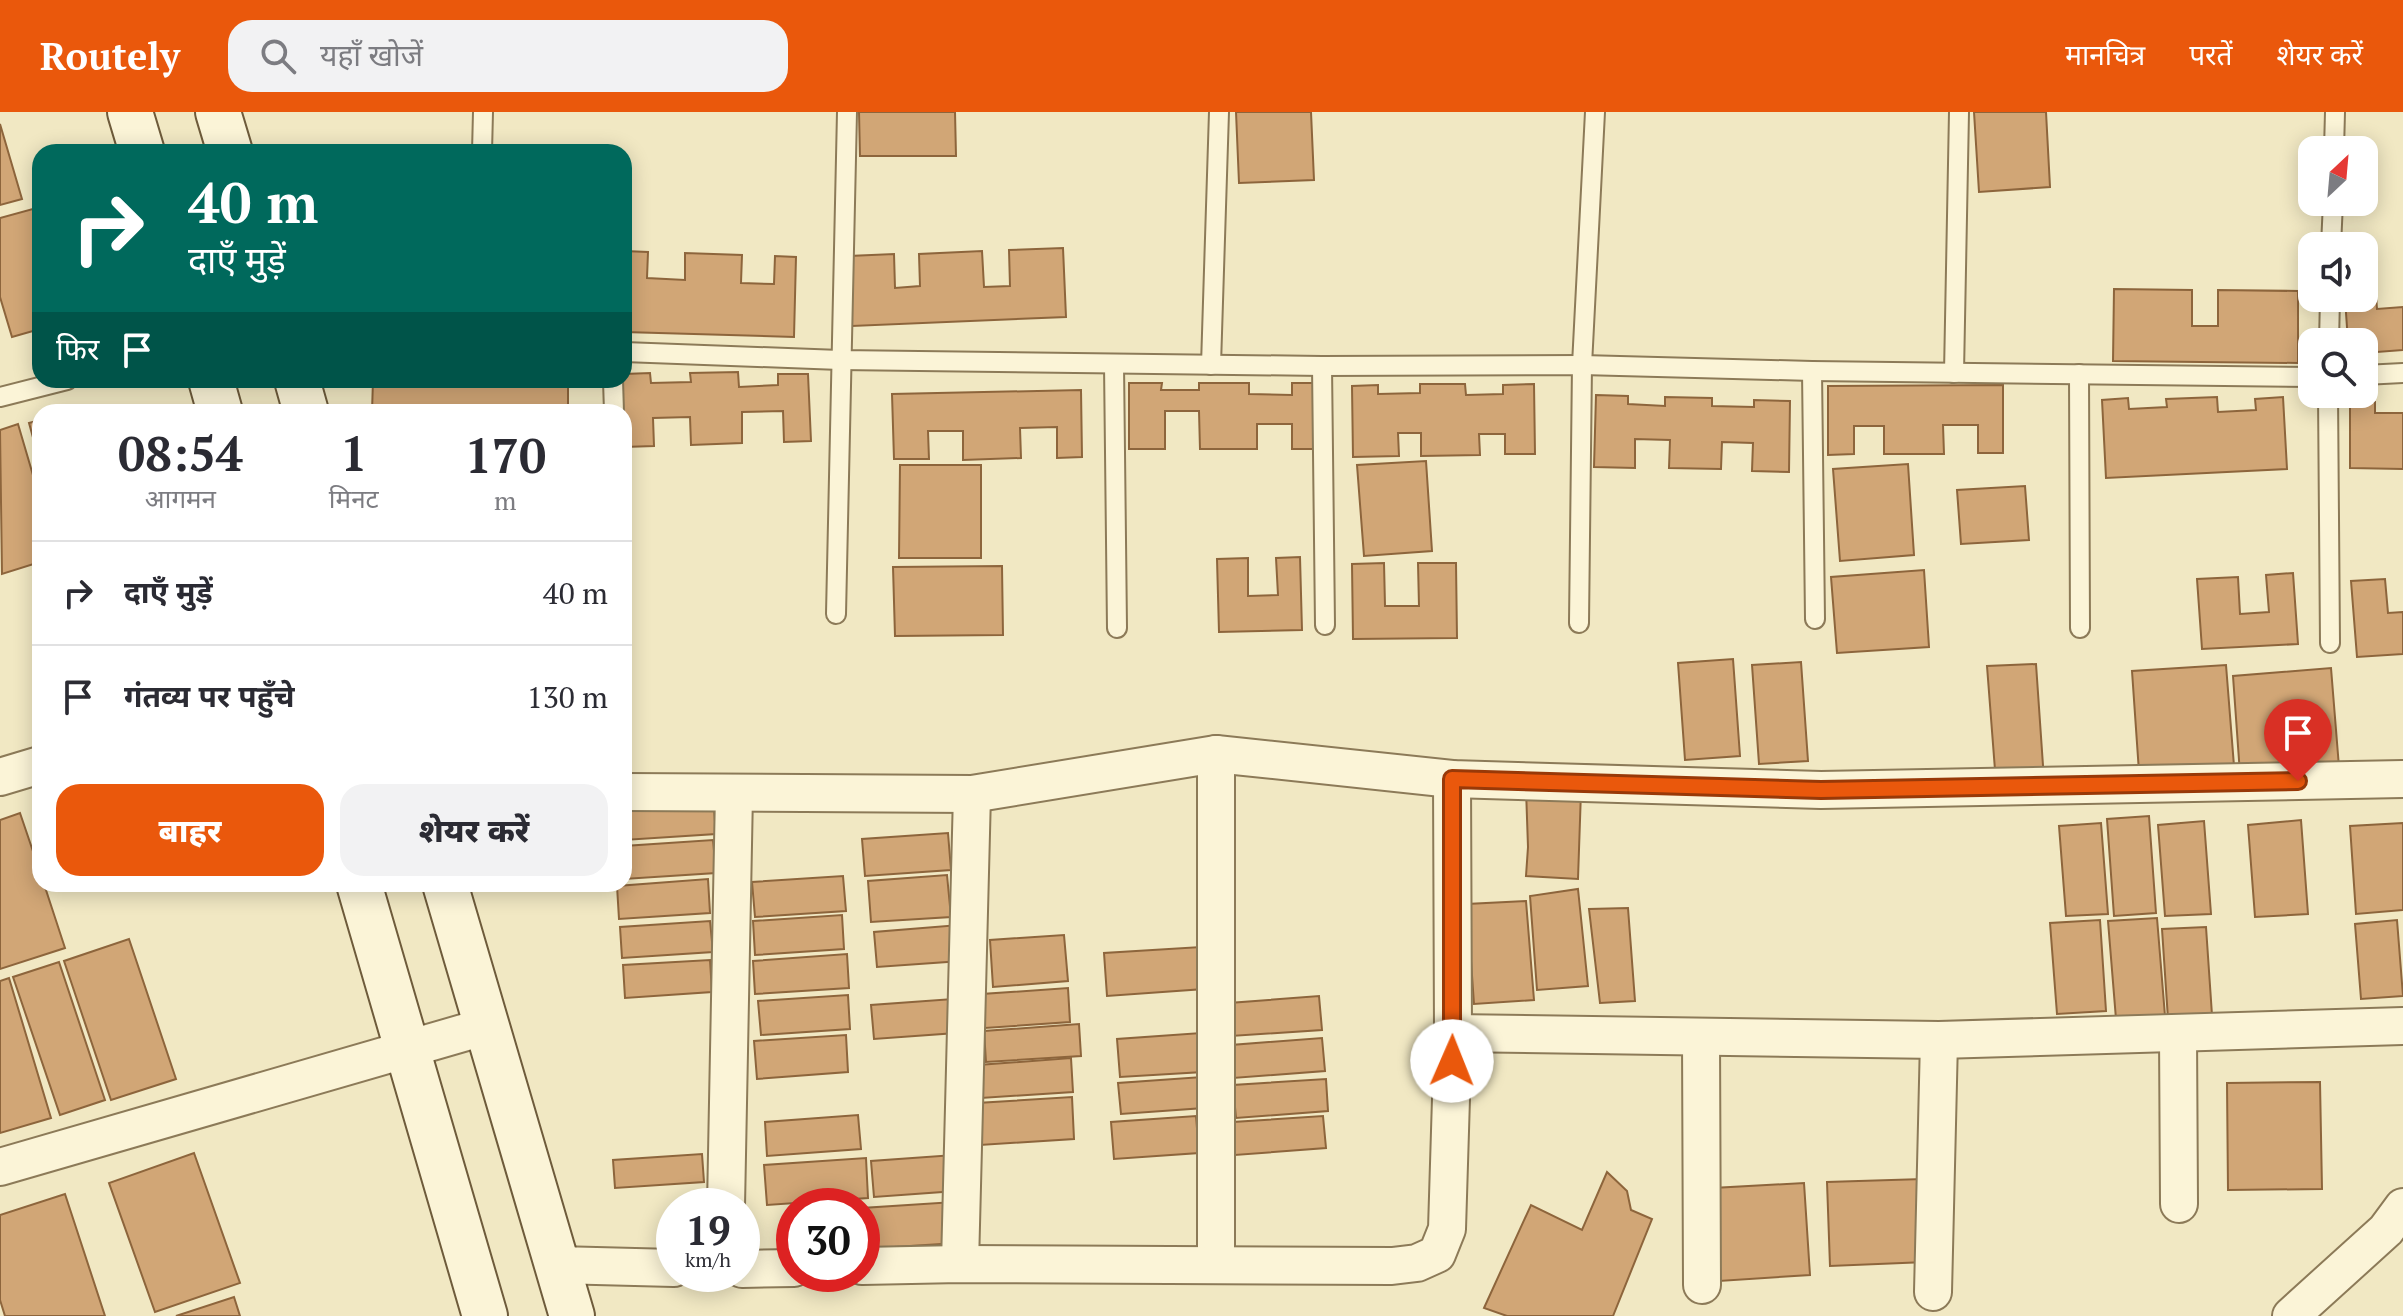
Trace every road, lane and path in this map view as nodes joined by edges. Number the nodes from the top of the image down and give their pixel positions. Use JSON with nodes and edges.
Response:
{"nodes":[{"id":1,"x":130,"y":112,"type":"edge"},
{"id":2,"x":218,"y":112,"type":"edge"},
{"id":3,"x":483,"y":112,"type":"edge"},
{"id":4,"x":847,"y":112,"type":"edge"},
{"id":5,"x":1219,"y":112,"type":"edge"},
{"id":6,"x":1595,"y":112,"type":"edge"},
{"id":7,"x":1959,"y":112,"type":"edge"},
{"id":8,"x":2335,"y":112,"type":"edge"},
{"id":9,"x":2334,"y":136,"type":"edge"},
{"id":10,"x":140,"y":144,"type":"edge"},
{"id":11,"x":228,"y":144,"type":"edge"},
{"id":12,"x":482,"y":144,"type":"edge"},
{"id":13,"x":632,"y":352,"type":"edge"},
{"id":14,"x":840,"y":360,"type":"junction"},
{"id":15,"x":1114,"y":364,"type":"junction"},
{"id":16,"x":1211,"y":365,"type":"junction"},
{"id":17,"x":1582,"y":365,"type":"junction"},
{"id":18,"x":1322,"y":366,"type":"junction"},
{"id":19,"x":1812,"y":371,"type":"junction"},
{"id":20,"x":1954,"y":373,"type":"junction"},
{"id":21,"x":2403,"y":373,"type":"edge"},
{"id":22,"x":2079,"y":374,"type":"junction"},
{"id":23,"x":2378,"y":374,"type":"edge"},
{"id":24,"x":2298,"y":377,"type":"edge"},
{"id":25,"x":35,"y":388,"type":"edge"},
{"id":26,"x":0,"y":397,"type":"edge"},
{"id":27,"x":2328,"y":408,"type":"edge"},
{"id":28,"x":836,"y":614,"type":"dead end"},
{"id":29,"x":1815,"y":619,"type":"dead end"},
{"id":30,"x":1579,"y":623,"type":"dead end"},
{"id":31,"x":1325,"y":625,"type":"dead end"},
{"id":32,"x":1117,"y":628,"type":"dead end"},
{"id":33,"x":2080,"y":628,"type":"dead end"},
{"id":34,"x":2330,"y":643,"type":"dead end"},
{"id":35,"x":1216,"y":754,"type":"junction"},
{"id":36,"x":32,"y":767,"type":"edge"},
{"id":37,"x":0,"y":777,"type":"edge"},
{"id":38,"x":1452,"y":779,"type":"junction"},
{"id":39,"x":2403,"y":779,"type":"edge"},
{"id":40,"x":632,"y":792,"type":"edge"},
{"id":41,"x":734,"y":793,"type":"junction"},
{"id":42,"x":972,"y":794,"type":"junction"},
{"id":43,"x":361,"y":892,"type":"edge"},
{"id":44,"x":447,"y":892,"type":"edge"},
{"id":45,"x":487,"y":1026,"type":"junction"},
{"id":46,"x":2403,"y":1026,"type":"edge"},
{"id":47,"x":1453,"y":1033,"type":"junction"},
{"id":48,"x":2178,"y":1034,"type":"junction"},
{"id":49,"x":1701,"y":1037,"type":"junction"},
{"id":50,"x":1939,"y":1040,"type":"junction"},
{"id":51,"x":407,"y":1049,"type":"junction"},
{"id":52,"x":0,"y":1167,"type":"edge"},
{"id":53,"x":726,"y":1188,"type":"edge"},
{"id":54,"x":2179,"y":1204,"type":"dead end"},
{"id":55,"x":2397,"y":1229,"type":"edge"},
{"id":56,"x":960,"y":1264,"type":"junction"},
{"id":57,"x":1216,"y":1264,"type":"junction"},
{"id":58,"x":557,"y":1265,"type":"junction"},
{"id":59,"x":880,"y":1266,"type":"edge"},
{"id":60,"x":656,"y":1268,"type":"edge"},
{"id":61,"x":1702,"y":1285,"type":"dead end"},
{"id":62,"x":1933,"y":1292,"type":"dead end"},
{"id":63,"x":2295,"y":1315,"type":"edge"},
{"id":64,"x":485,"y":1316,"type":"edge"},
{"id":65,"x":572,"y":1316,"type":"edge"}],
"edges":[{"from":1,"to":10,"type":"street"},
{"from":2,"to":11,"type":"street"},
{"from":3,"to":12,"type":"lane"},
{"from":4,"to":14,"type":"lane"},
{"from":5,"to":16,"type":"lane"},
{"from":6,"to":17,"type":"lane"},
{"from":7,"to":20,"type":"lane"},
{"from":8,"to":9,"type":"lane"},
{"from":13,"to":14,"type":"lane"},
{"from":14,"to":15,"type":"lane"},
{"from":14,"to":28,"type":"lane"},
{"from":15,"to":16,"type":"lane"},
{"from":15,"to":32,"type":"lane"},
{"from":16,"to":18,"type":"lane"},
{"from":17,"to":18,"type":"lane"},
{"from":17,"to":19,"type":"lane"},
{"from":17,"to":30,"type":"lane"},
{"from":18,"to":31,"type":"lane"},
{"from":19,"to":20,"type":"lane"},
{"from":19,"to":29,"type":"lane"},
{"from":20,"to":22,"type":"lane"},
{"from":21,"to":23,"type":"lane"},
{"from":22,"to":24,"type":"lane"},
{"from":22,"to":33,"type":"lane"},
{"from":25,"to":26,"type":"lane"},
{"from":27,"to":34,"type":"lane"},
{"from":35,"to":38,"type":"street"},
{"from":35,"to":42,"type":"street"},
{"from":35,"to":57,"type":"street"},
{"from":36,"to":37,"type":"street"},
{"from":38,"to":39,"type":"street"},
{"from":38,"to":47,"type":"street"},
{"from":40,"to":41,"type":"street"},
{"from":41,"to":42,"type":"street"},
{"from":41,"to":53,"type":"street"},
{"from":42,"to":56,"type":"street"},
{"from":43,"to":51,"type":"street"},
{"from":44,"to":45,"type":"street"},
{"from":45,"to":51,"type":"street"},
{"from":45,"to":58,"type":"street"},
{"from":46,"to":48,"type":"street"},
{"from":47,"to":49,"type":"street"},
{"from":47,"to":57,"type":"street"},
{"from":48,"to":50,"type":"street"},
{"from":48,"to":54,"type":"street"},
{"from":49,"to":50,"type":"street"},
{"from":49,"to":61,"type":"street"},
{"from":50,"to":62,"type":"street"},
{"from":51,"to":52,"type":"street"},
{"from":51,"to":64,"type":"street"},
{"from":55,"to":63,"type":"street"},
{"from":56,"to":57,"type":"street"},
{"from":56,"to":59,"type":"street"},
{"from":58,"to":60,"type":"street"},
{"from":58,"to":65,"type":"street"}]}
